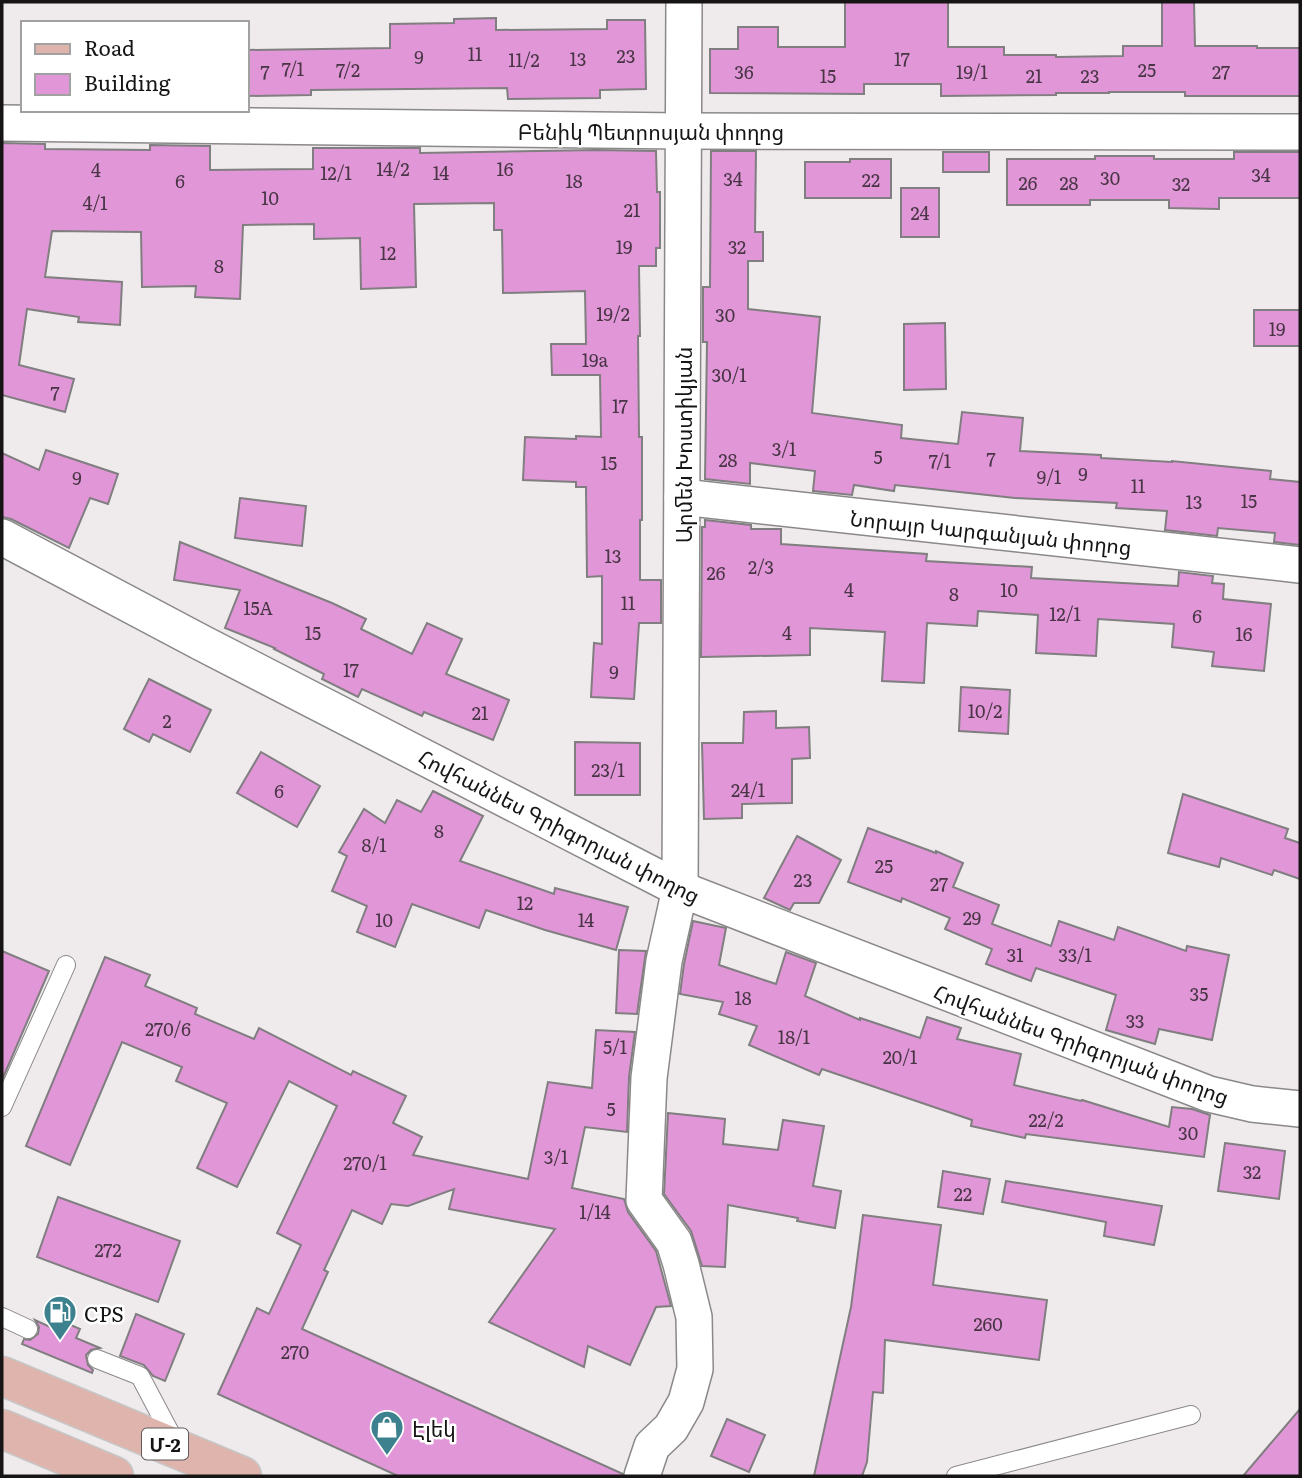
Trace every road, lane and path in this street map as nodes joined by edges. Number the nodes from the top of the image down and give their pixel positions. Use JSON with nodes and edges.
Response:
{"nodes":[{"id":1,"x":684,"y":2,"type":"edge"},
{"id":2,"x":2,"y":124,"type":"edge"},
{"id":3,"x":683,"y":131,"type":"junction"},
{"id":4,"x":1300,"y":132,"type":"edge"},
{"id":5,"x":682,"y":497,"type":"junction"},
{"id":6,"x":2,"y":537,"type":"edge"},
{"id":7,"x":1300,"y":565,"type":"edge"},
{"id":8,"x":680,"y":889,"type":"junction"},
{"id":9,"x":66,"y":965,"type":"dead end"},
{"id":10,"x":2,"y":1107,"type":"edge"},
{"id":11,"x":1300,"y":1109,"type":"edge"},
{"id":12,"x":2,"y":1317,"type":"edge"},
{"id":13,"x":28,"y":1329,"type":"dead end"},
{"id":14,"x":97,"y":1359,"type":"dead end"},
{"id":15,"x":2,"y":1376,"type":"edge"},
{"id":16,"x":1191,"y":1415,"type":"dead end"},
{"id":17,"x":2,"y":1429,"type":"edge"},
{"id":18,"x":179,"y":1450,"type":"junction"},
{"id":19,"x":114,"y":1476,"type":"edge"},
{"id":20,"x":242,"y":1476,"type":"edge"},
{"id":21,"x":642,"y":1476,"type":"edge"},
{"id":22,"x":956,"y":1476,"type":"edge"}],
"edges":[{"from":1,"to":3,"type":"street","name":"Արմեն Խոստիկյան"},
{"from":2,"to":3,"type":"street","name":"Բենիկ Պետրոսյան փողոց"},
{"from":3,"to":4,"type":"street","name":"Բենիկ Պետրոսյան փողոց"},
{"from":3,"to":5,"type":"street","name":"Արմեն Խոստիկյան"},
{"from":5,"to":7,"type":"street","name":"Նորայր Կարգանյան փողոց"},
{"from":5,"to":8,"type":"street","name":"Արմեն Խոստիկյան"},
{"from":6,"to":8,"type":"street","name":"Հովհաննես Գրիգորյան փողոց"},
{"from":8,"to":11,"type":"street","name":"Հովհաննես Գրիգորյան փողոց"},
{"from":8,"to":21,"type":"street","name":"Արմեն Խոստիկյան"},
{"from":9,"to":10,"type":"lane"},
{"from":12,"to":13,"type":"lane"},
{"from":14,"to":18,"type":"lane"},
{"from":15,"to":18,"type":"main road","number":"Մ-2"},
{"from":16,"to":22,"type":"lane"},
{"from":17,"to":19,"type":"main road"},
{"from":18,"to":20,"type":"main road","number":"Մ-2"}]}
